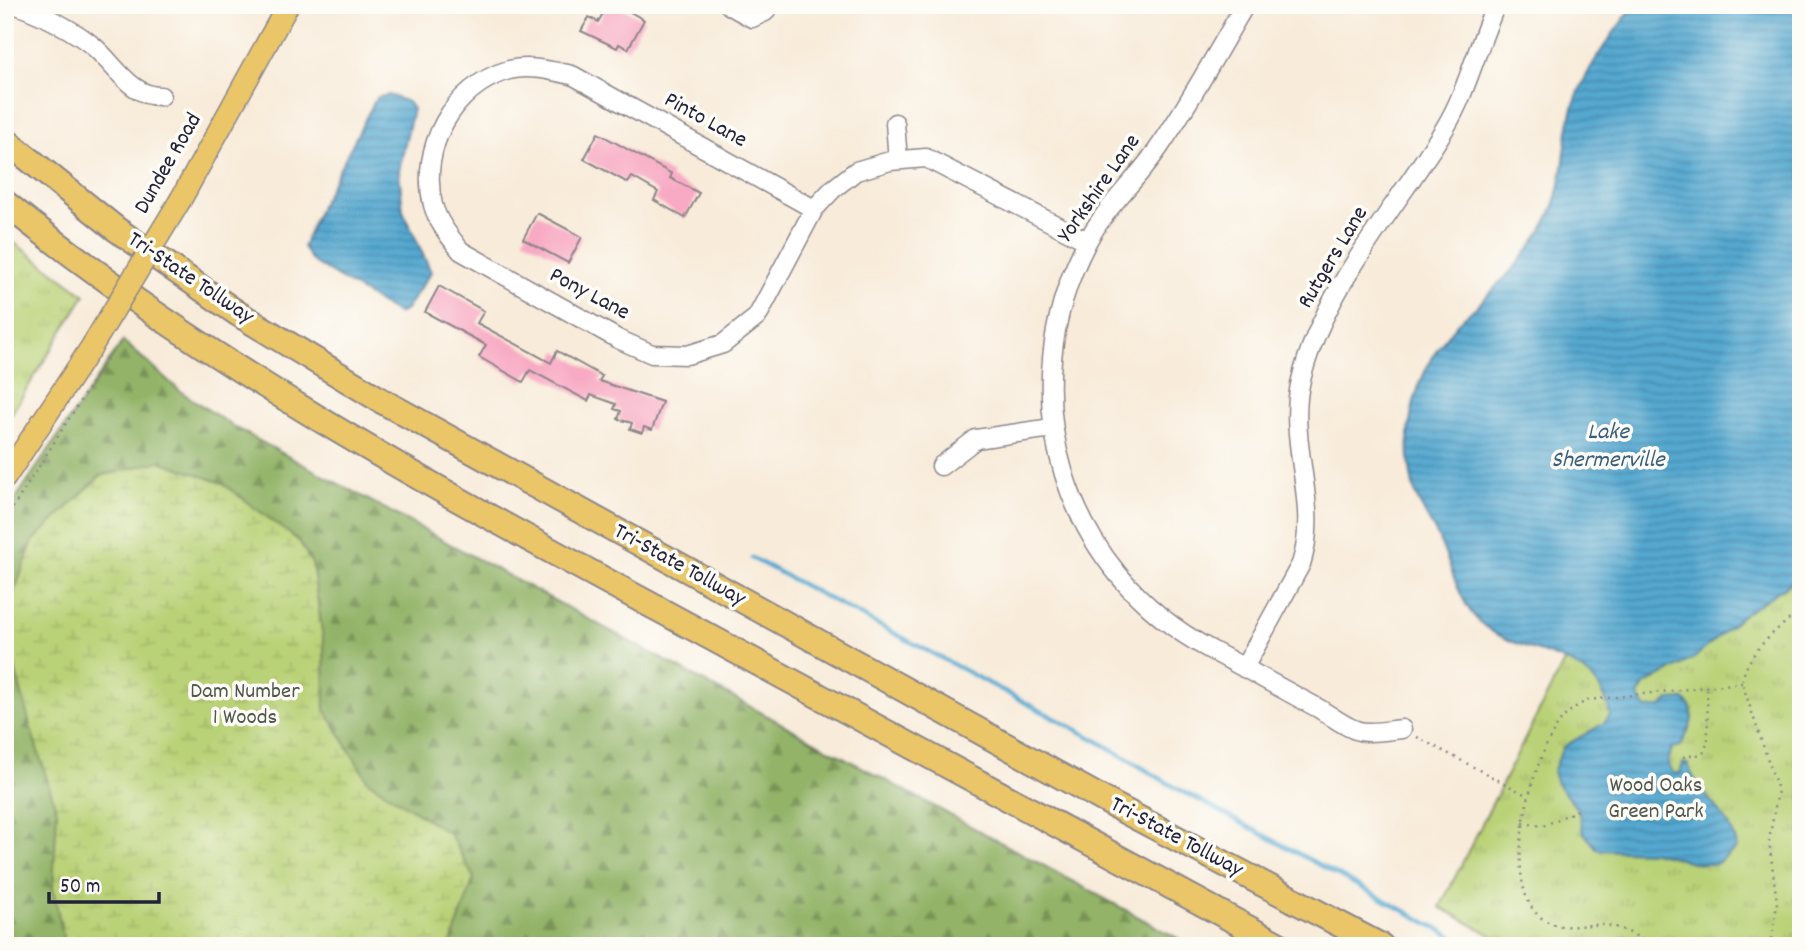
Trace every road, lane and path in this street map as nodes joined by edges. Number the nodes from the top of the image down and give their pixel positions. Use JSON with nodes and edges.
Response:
{"nodes":[{"id":1,"x":17,"y":5,"type":"edge"},
{"id":2,"x":288,"y":5,"type":"edge"},
{"id":3,"x":729,"y":5,"type":"edge"},
{"id":4,"x":769,"y":5,"type":"edge"},
{"id":5,"x":1245,"y":5,"type":"edge"},
{"id":6,"x":1496,"y":5,"type":"edge"},
{"id":7,"x":572,"y":75,"type":"joint"},
{"id":8,"x":161,"y":96,"type":"dead end"},
{"id":9,"x":895,"y":123,"type":"dead end"},
{"id":10,"x":5,"y":140,"type":"edge"},
{"id":11,"x":898,"y":160,"type":"junction"},
{"id":12,"x":5,"y":203,"type":"edge"},
{"id":13,"x":814,"y":209,"type":"junction"},
{"id":14,"x":1087,"y":241,"type":"junction"},
{"id":15,"x":100,"y":352,"type":"junction"},
{"id":16,"x":1052,"y":428,"type":"junction"},
{"id":17,"x":941,"y":467,"type":"dead end"},
{"id":18,"x":5,"y":478,"type":"edge"},
{"id":19,"x":5,"y":520,"type":"edge"},
{"id":20,"x":1801,"y":611,"type":"edge"},
{"id":21,"x":1244,"y":668,"type":"junction"},
{"id":22,"x":1742,"y":683,"type":"junction"},
{"id":23,"x":1707,"y":687,"type":"junction"},
{"id":24,"x":1402,"y":729,"type":"joint"},
{"id":25,"x":1683,"y":757,"type":"dead end"},
{"id":26,"x":1530,"y":797,"type":"junction"},
{"id":27,"x":1578,"y":810,"type":"dead end"},
{"id":28,"x":1523,"y":822,"type":"junction"},
{"id":29,"x":1281,"y":946,"type":"edge"},
{"id":30,"x":1381,"y":946,"type":"edge"},
{"id":31,"x":1655,"y":946,"type":"edge"},
{"id":32,"x":1771,"y":946,"type":"edge"}],
"edges":[{"from":1,"to":8,"type":"street"},
{"from":2,"to":15,"type":"main road","name":"Dundee Road","bridge":true},
{"from":3,"to":4,"type":"street"},
{"from":5,"to":14,"type":"street","name":"Yorkshire Lane"},
{"from":6,"to":21,"type":"street","name":"Rutgers Lane"},
{"from":7,"to":13,"type":"street","name":"Pinto Lane"},
{"from":7,"to":13,"type":"street","name":"Pony Lane"},
{"from":9,"to":11,"type":"street"},
{"from":10,"to":30,"type":"highway","name":"Tri-State Tollway"},
{"from":11,"to":13,"type":"street","name":"Pony Lane"},
{"from":11,"to":14,"type":"street","name":"Pony Lane"},
{"from":12,"to":29,"type":"highway","name":"Tri-State Tollway"},
{"from":14,"to":16,"type":"street","name":"Yorkshire Lane"},
{"from":15,"to":18,"type":"main road","name":"Dundee Road"},
{"from":15,"to":19,"type":"path"},
{"from":16,"to":17,"type":"street"},
{"from":16,"to":21,"type":"street","name":"Yorkshire Lane"},
{"from":20,"to":22,"type":"path"},
{"from":21,"to":24,"type":"street","name":"Yorkshire Lane"},
{"from":22,"to":23,"type":"path"},
{"from":22,"to":32,"type":"path"},
{"from":23,"to":25,"type":"path"},
{"from":23,"to":26,"type":"path"},
{"from":24,"to":26,"type":"path"},
{"from":26,"to":28,"type":"path"},
{"from":27,"to":28,"type":"path"},
{"from":28,"to":31,"type":"path"}]}
